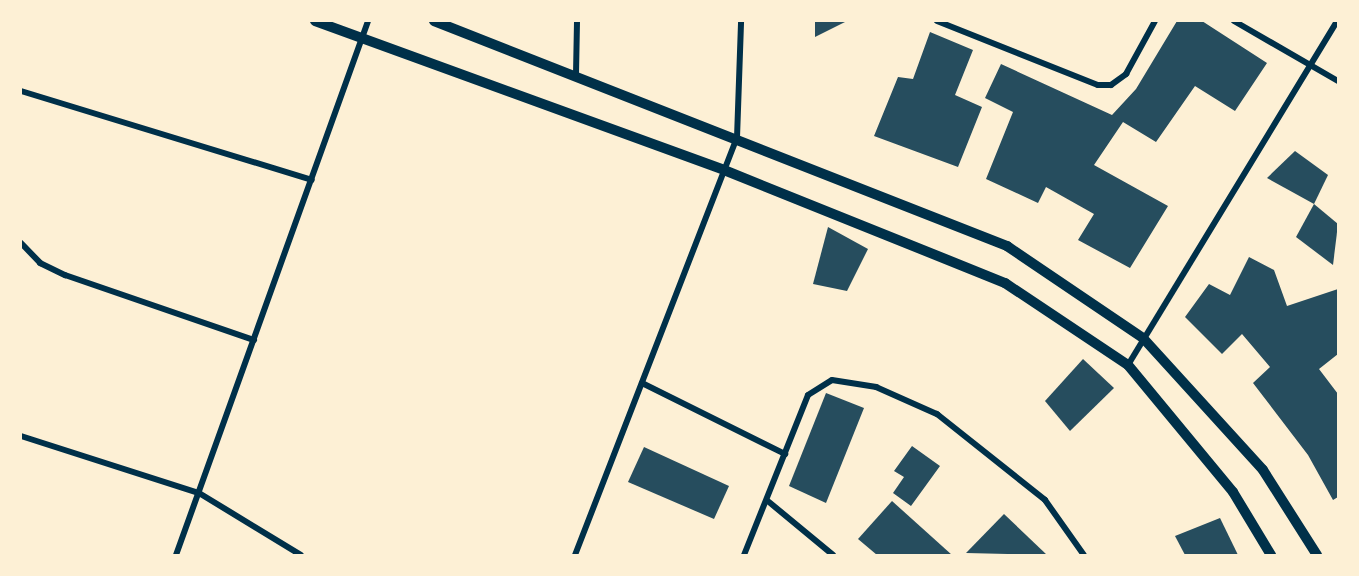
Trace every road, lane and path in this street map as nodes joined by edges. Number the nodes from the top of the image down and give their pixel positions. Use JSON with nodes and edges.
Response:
{"nodes":[{"id":1,"x":315,"y":21,"type":"edge"},
{"id":2,"x":368,"y":21,"type":"edge"},
{"id":3,"x":434,"y":21,"type":"edge"},
{"id":4,"x":577,"y":21,"type":"edge"},
{"id":5,"x":741,"y":21,"type":"edge"},
{"id":6,"x":936,"y":21,"type":"edge"},
{"id":7,"x":1155,"y":21,"type":"edge"},
{"id":8,"x":1234,"y":21,"type":"edge"},
{"id":9,"x":1336,"y":21,"type":"edge"},
{"id":10,"x":362,"y":38,"type":"junction"},
{"id":11,"x":1311,"y":63,"type":"junction"},
{"id":12,"x":576,"y":74,"type":"junction"},
{"id":13,"x":1338,"y":81,"type":"edge"},
{"id":14,"x":21,"y":91,"type":"edge"},
{"id":15,"x":737,"y":138,"type":"junction"},
{"id":16,"x":724,"y":170,"type":"junction"},
{"id":17,"x":312,"y":180,"type":"junction"},
{"id":18,"x":21,"y":243,"type":"edge"},
{"id":19,"x":1143,"y":338,"type":"junction"},
{"id":20,"x":254,"y":340,"type":"junction"},
{"id":21,"x":1128,"y":365,"type":"junction"},
{"id":22,"x":642,"y":383,"type":"junction"},
{"id":23,"x":21,"y":436,"type":"edge"},
{"id":24,"x":785,"y":454,"type":"junction"},
{"id":25,"x":199,"y":493,"type":"junction"},
{"id":26,"x":769,"y":502,"type":"junction"},
{"id":27,"x":176,"y":555,"type":"edge"},
{"id":28,"x":301,"y":555,"type":"edge"},
{"id":29,"x":575,"y":555,"type":"edge"},
{"id":30,"x":744,"y":555,"type":"edge"},
{"id":31,"x":833,"y":555,"type":"edge"},
{"id":32,"x":1084,"y":555,"type":"edge"},
{"id":33,"x":1271,"y":555,"type":"edge"},
{"id":34,"x":1317,"y":555,"type":"edge"}],
"edges":[{"from":1,"to":10,"type":"street"},
{"from":2,"to":10,"type":"street"},
{"from":3,"to":12,"type":"street"},
{"from":4,"to":12,"type":"street"},
{"from":5,"to":15,"type":"street"},
{"from":6,"to":7,"type":"street"},
{"from":8,"to":11,"type":"street"},
{"from":9,"to":11,"type":"street"},
{"from":10,"to":16,"type":"street"},
{"from":10,"to":17,"type":"street"},
{"from":11,"to":13,"type":"street"},
{"from":11,"to":19,"type":"street"},
{"from":12,"to":15,"type":"street"},
{"from":14,"to":17,"type":"street"},
{"from":15,"to":16,"type":"street"},
{"from":15,"to":19,"type":"street"},
{"from":16,"to":21,"type":"street"},
{"from":16,"to":22,"type":"street"},
{"from":17,"to":20,"type":"street"},
{"from":18,"to":20,"type":"street"},
{"from":19,"to":21,"type":"street"},
{"from":19,"to":34,"type":"street"},
{"from":20,"to":25,"type":"street"},
{"from":21,"to":33,"type":"street"},
{"from":22,"to":24,"type":"street"},
{"from":22,"to":29,"type":"street"},
{"from":23,"to":25,"type":"street"},
{"from":24,"to":26,"type":"street"},
{"from":24,"to":32,"type":"street"},
{"from":25,"to":27,"type":"street"},
{"from":25,"to":28,"type":"street"},
{"from":26,"to":30,"type":"street"},
{"from":26,"to":31,"type":"street"}]}
